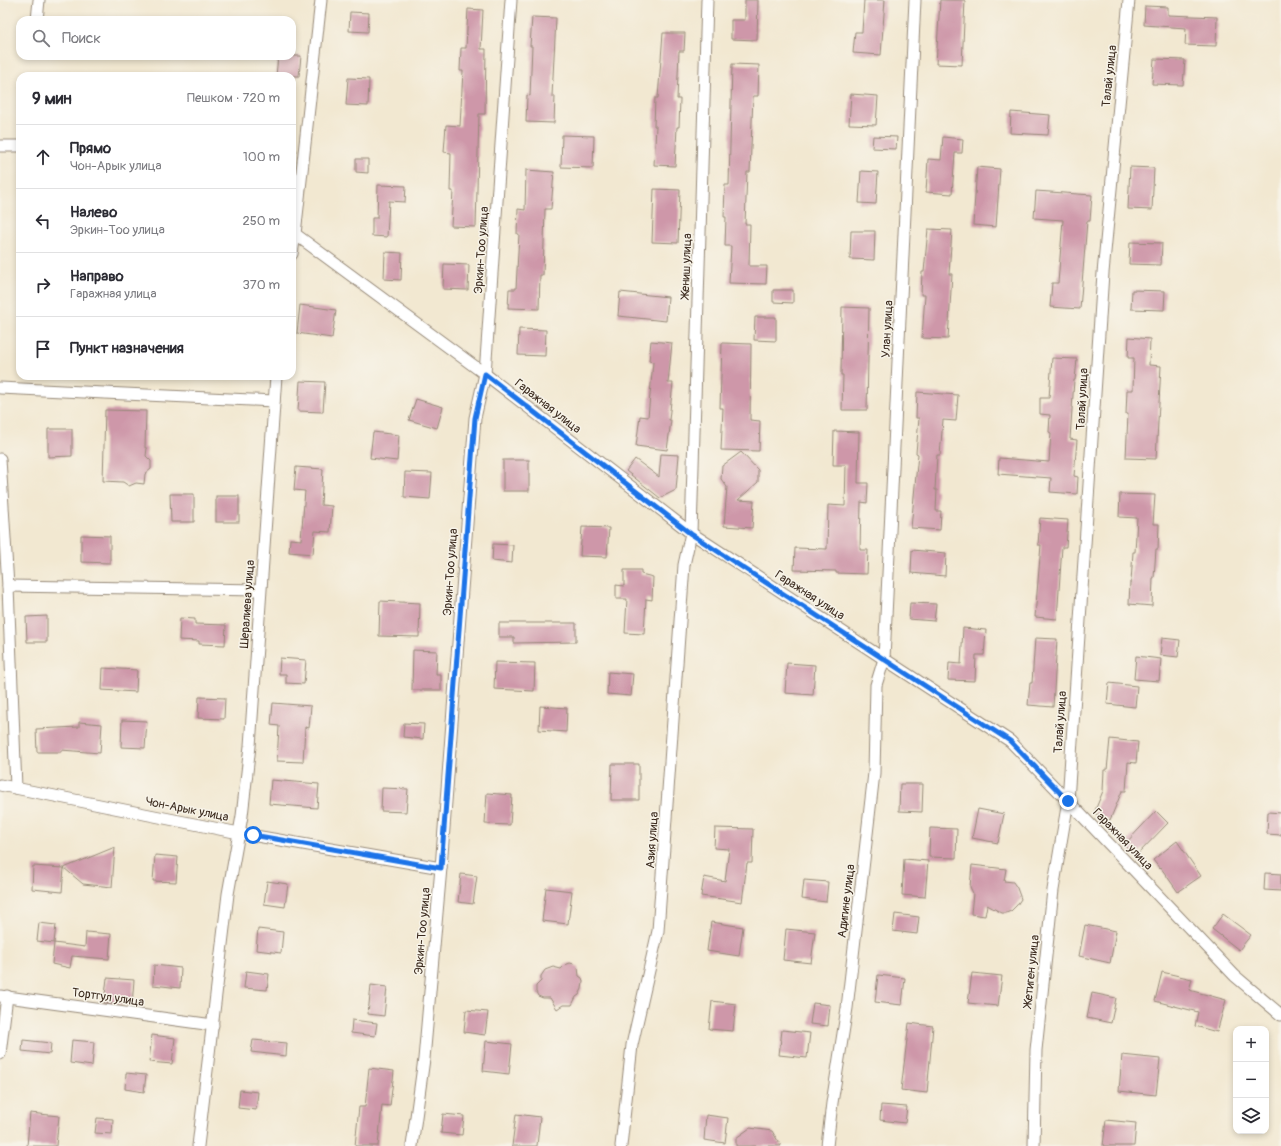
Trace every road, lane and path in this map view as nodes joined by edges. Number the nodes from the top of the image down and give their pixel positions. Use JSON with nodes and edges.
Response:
{"nodes":[{"id":1,"x":39,"y":0,"type":"edge"},
{"id":2,"x":321,"y":0,"type":"edge"},
{"id":3,"x":512,"y":0,"type":"edge"},
{"id":4,"x":707,"y":0,"type":"edge"},
{"id":5,"x":915,"y":0,"type":"edge"},
{"id":6,"x":1129,"y":0,"type":"edge"},
{"id":7,"x":37,"y":16,"type":"edge"},
{"id":8,"x":0,"y":146,"type":"edge"},
{"id":9,"x":16,"y":146,"type":"edge"},
{"id":10,"x":296,"y":217,"type":"edge"},
{"id":11,"x":296,"y":235,"type":"edge"},
{"id":12,"x":485,"y":374,"type":"junction"},
{"id":13,"x":276,"y":380,"type":"edge"},
{"id":14,"x":0,"y":388,"type":"edge"},
{"id":15,"x":274,"y":401,"type":"junction"},
{"id":16,"x":0,"y":459,"type":"edge"},
{"id":17,"x":691,"y":534,"type":"junction"},
{"id":18,"x":8,"y":586,"type":"junction"},
{"id":19,"x":260,"y":590,"type":"junction"},
{"id":20,"x":884,"y":659,"type":"junction"},
{"id":21,"x":0,"y":786,"type":"edge"},
{"id":22,"x":16,"y":788,"type":"junction"},
{"id":23,"x":1068,"y":801,"type":"junction"},
{"id":24,"x":239,"y":833,"type":"junction"},
{"id":25,"x":441,"y":868,"type":"junction"},
{"id":26,"x":4,"y":996,"type":"edge"},
{"id":27,"x":1281,"y":1015,"type":"edge"},
{"id":28,"x":212,"y":1025,"type":"junction"},
{"id":29,"x":0,"y":1054,"type":"edge"},
{"id":30,"x":198,"y":1146,"type":"edge"},
{"id":31,"x":412,"y":1146,"type":"edge"},
{"id":32,"x":621,"y":1146,"type":"edge"},
{"id":33,"x":827,"y":1146,"type":"edge"},
{"id":34,"x":1034,"y":1146,"type":"edge"}],
"edges":[{"from":1,"to":7,"type":"street"},
{"from":2,"to":10,"type":"street"},
{"from":3,"to":12,"type":"street","name":"Эркин-Тоо улица"},
{"from":4,"to":17,"type":"street","name":"Жениш улица"},
{"from":5,"to":20,"type":"street","name":"Улан улица"},
{"from":6,"to":23,"type":"street","name":"Талай улица"},
{"from":8,"to":9,"type":"street"},
{"from":11,"to":12,"type":"street","name":"Гаражная улица"},
{"from":12,"to":17,"type":"street","name":"Гаражная улица"},
{"from":12,"to":25,"type":"street","name":"Эркин-Тоо улица"},
{"from":13,"to":15,"type":"street","name":"Шералиева улица"},
{"from":14,"to":15,"type":"street"},
{"from":15,"to":19,"type":"street","name":"Шералиева улица"},
{"from":16,"to":18,"type":"street"},
{"from":17,"to":20,"type":"street","name":"Гаражная улица"},
{"from":17,"to":32,"type":"street","name":"Азия улица"},
{"from":18,"to":19,"type":"street"},
{"from":18,"to":22,"type":"street"},
{"from":19,"to":24,"type":"street","name":"Шералиева улица"},
{"from":20,"to":23,"type":"street","name":"Гаражная улица"},
{"from":20,"to":33,"type":"street","name":"Адигине улица"},
{"from":21,"to":22,"type":"street","name":"Чон-Арык улица"},
{"from":22,"to":24,"type":"street","name":"Чон-Арык улица"},
{"from":23,"to":27,"type":"street","name":"Гаражная улица"},
{"from":23,"to":34,"type":"street","name":"Жетиген улица"},
{"from":24,"to":25,"type":"street","name":"Чон-Арык улица"},
{"from":24,"to":28,"type":"street","name":"Шералиева улица"},
{"from":25,"to":31,"type":"street","name":"Эркин-Тоо улица"},
{"from":26,"to":28,"type":"street","name":"Тортгул улица"},
{"from":26,"to":29,"type":"street"},
{"from":28,"to":30,"type":"street","name":"Шералиева улица"}]}
